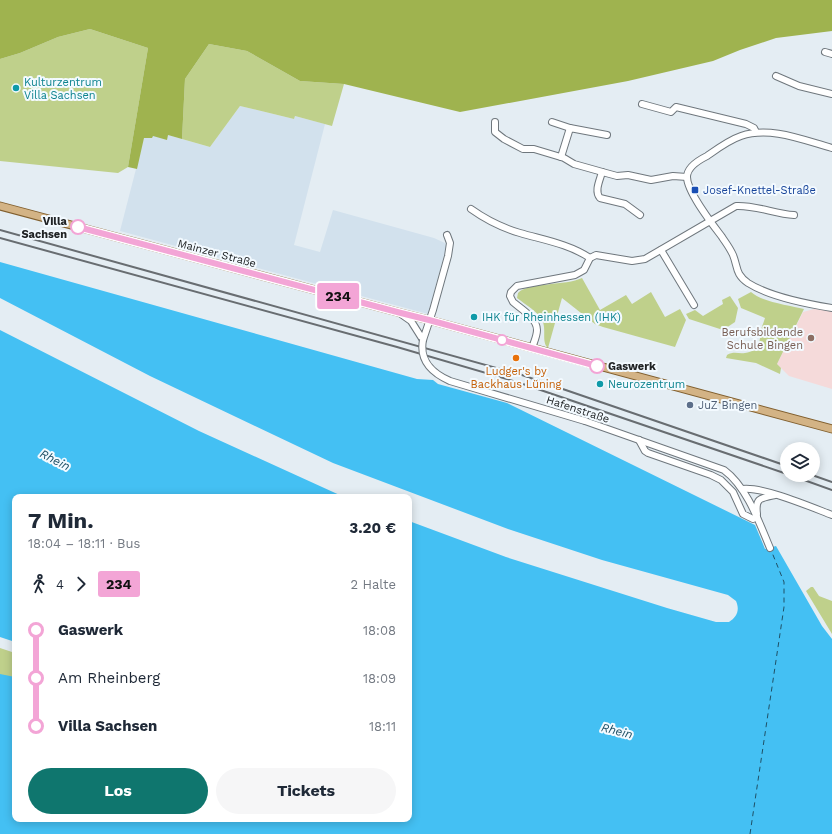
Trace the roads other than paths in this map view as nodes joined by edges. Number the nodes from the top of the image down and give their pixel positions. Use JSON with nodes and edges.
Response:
{"nodes":[{"id":1,"x":825,"y":52,"type":"dead end"},
{"id":2,"x":832,"y":54,"type":"edge"},
{"id":3,"x":776,"y":76,"type":"dead end"},
{"id":4,"x":832,"y":94,"type":"edge"},
{"id":5,"x":642,"y":104,"type":"dead end"},
{"id":6,"x":494,"y":122,"type":"dead end"},
{"id":7,"x":552,"y":122,"type":"dead end"},
{"id":8,"x":570,"y":128,"type":"junction"},
{"id":9,"x":756,"y":132,"type":"junction"},
{"id":10,"x":607,"y":135,"type":"dead end"},
{"id":11,"x":832,"y":148,"type":"edge"},
{"id":12,"x":561,"y":157,"type":"junction"},
{"id":13,"x":602,"y":172,"type":"junction"},
{"id":14,"x":687,"y":177,"type":"junction"},
{"id":15,"x":0,"y":206,"type":"edge"},
{"id":16,"x":471,"y":209,"type":"dead end"},
{"id":17,"x":640,"y":215,"type":"dead end"},
{"id":18,"x":794,"y":215,"type":"dead end"},
{"id":19,"x":711,"y":222,"type":"junction"},
{"id":20,"x":447,"y":235,"type":"dead end"},
{"id":21,"x":661,"y":250,"type":"junction"},
{"id":22,"x":590,"y":258,"type":"junction"},
{"id":23,"x":694,"y":305,"type":"dead end"},
{"id":24,"x":832,"y":308,"type":"edge"},
{"id":25,"x":401,"y":313,"type":"junction"},
{"id":26,"x":429,"y":320,"type":"junction"},
{"id":27,"x":422,"y":340,"type":"junction"},
{"id":28,"x":532,"y":348,"type":"junction"},
{"id":29,"x":832,"y":429,"type":"edge"},
{"id":30,"x":639,"y":440,"type":"junction"},
{"id":31,"x":742,"y":489,"type":"junction"},
{"id":32,"x":775,"y":495,"type":"junction"},
{"id":33,"x":832,"y":515,"type":"edge"},
{"id":34,"x":757,"y":518,"type":"junction"},
{"id":35,"x":770,"y":548,"type":"dead end"}],
"edges":[{"from":1,"to":2,"type":"street"},
{"from":3,"to":4,"type":"street"},
{"from":5,"to":9,"type":"street"},
{"from":6,"to":12,"type":"street"},
{"from":7,"to":8,"type":"street"},
{"from":8,"to":10,"type":"street"},
{"from":8,"to":12,"type":"street"},
{"from":9,"to":11,"type":"street"},
{"from":9,"to":14,"type":"street"},
{"from":12,"to":13,"type":"street"},
{"from":13,"to":14,"type":"street"},
{"from":13,"to":17,"type":"street"},
{"from":14,"to":19,"type":"street"},
{"from":15,"to":25,"type":"main road","name":"Mainzer Straße"},
{"from":16,"to":22,"type":"street"},
{"from":18,"to":19,"type":"street"},
{"from":19,"to":21,"type":"street"},
{"from":19,"to":24,"type":"street"},
{"from":20,"to":26,"type":"street"},
{"from":21,"to":22,"type":"street"},
{"from":21,"to":23,"type":"street"},
{"from":22,"to":28,"type":"street"},
{"from":25,"to":26,"type":"main road","name":"Mainzer Straße"},
{"from":25,"to":27,"type":"street","name":"Hafenstraße"},
{"from":26,"to":27,"type":"street","name":"Hafenstraße"},
{"from":26,"to":28,"type":"main road","name":"Mainzer Straße"},
{"from":27,"to":30,"type":"street","name":"Hafenstraße","bridge":true},
{"from":28,"to":29,"type":"main road","name":"Mainzer Straße"},
{"from":30,"to":31,"type":"street","name":"Hafenstraße"},
{"from":30,"to":34,"type":"street"},
{"from":31,"to":32,"type":"street"},
{"from":31,"to":34,"type":"street","name":"Hafenstraße"},
{"from":32,"to":33,"type":"street"},
{"from":32,"to":34,"type":"street"},
{"from":34,"to":35,"type":"street","name":"Hafenstraße"}]}
